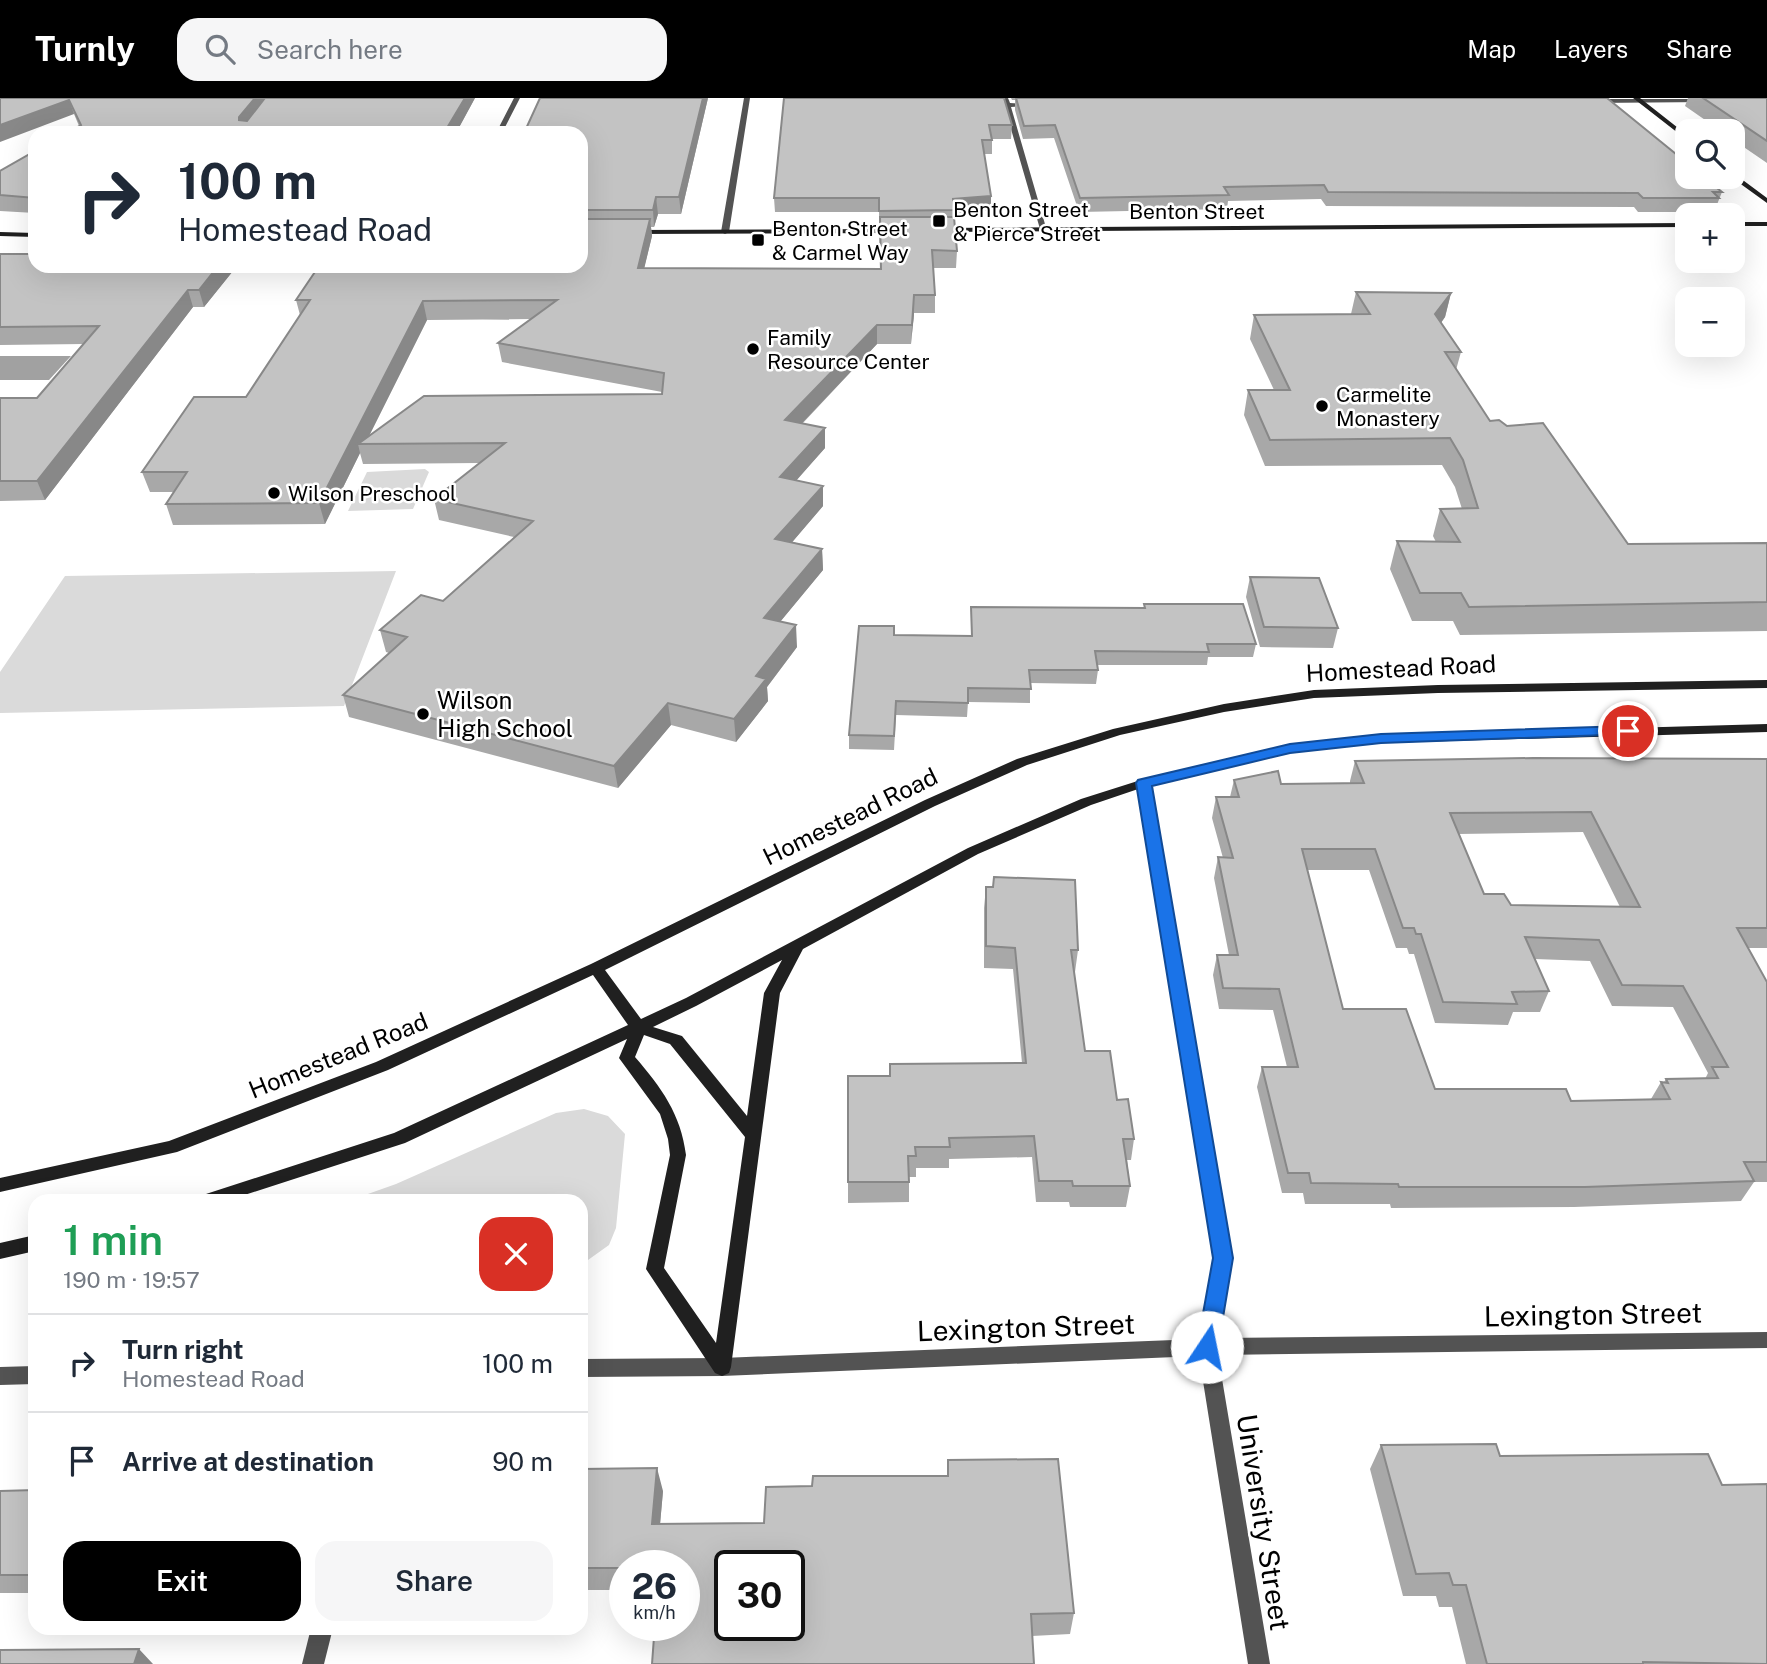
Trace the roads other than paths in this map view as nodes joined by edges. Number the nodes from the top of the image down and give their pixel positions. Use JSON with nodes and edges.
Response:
{"nodes":[{"id":1,"x":517,"y":98,"type":"edge"},
{"id":2,"x":747,"y":98,"type":"edge"},
{"id":3,"x":1638,"y":100,"type":"edge"},
{"id":4,"x":1715,"y":101,"type":"edge"},
{"id":5,"x":1006,"y":102,"type":"edge"},
{"id":6,"x":1580,"y":102,"type":"edge"},
{"id":7,"x":1037,"y":105,"type":"edge"},
{"id":8,"x":503,"y":126,"type":"edge"},
{"id":9,"x":1675,"y":129,"type":"edge"},
{"id":10,"x":1745,"y":184,"type":"edge"},
{"id":11,"x":1767,"y":201,"type":"edge"},
{"id":12,"x":1767,"y":224,"type":"edge"},
{"id":13,"x":1675,"y":225,"type":"edge"},
{"id":14,"x":1745,"y":225,"type":"edge"},
{"id":15,"x":1044,"y":229,"type":"junction"},
{"id":16,"x":915,"y":230,"type":"edge"},
{"id":17,"x":927,"y":230,"type":"edge"},
{"id":18,"x":619,"y":232,"type":"edge"},
{"id":19,"x":725,"y":232,"type":"junction"},
{"id":20,"x":0,"y":234,"type":"edge"},
{"id":21,"x":28,"y":235,"type":"edge"},
{"id":22,"x":1767,"y":684,"type":"edge"},
{"id":23,"x":1767,"y":728,"type":"edge"},
{"id":24,"x":1144,"y":783,"type":"junction"},
{"id":25,"x":799,"y":943,"type":"junction"},
{"id":26,"x":597,"y":968,"type":"junction"},
{"id":27,"x":639,"y":1028,"type":"junction"},
{"id":28,"x":752,"y":1135,"type":"junction"},
{"id":29,"x":0,"y":1185,"type":"edge"},
{"id":30,"x":227,"y":1194,"type":"edge"},
{"id":31,"x":28,"y":1245,"type":"edge"},
{"id":32,"x":0,"y":1251,"type":"edge"},
{"id":33,"x":1767,"y":1340,"type":"edge"},
{"id":34,"x":1207,"y":1347,"type":"junction"},
{"id":35,"x":722,"y":1367,"type":"junction"},
{"id":36,"x":588,"y":1368,"type":"edge"},
{"id":37,"x":28,"y":1375,"type":"edge"},
{"id":38,"x":0,"y":1376,"type":"edge"},
{"id":39,"x":320,"y":1635,"type":"edge"},
{"id":40,"x":313,"y":1664,"type":"edge"},
{"id":41,"x":1259,"y":1664,"type":"edge"}],
"edges":[{"from":1,"to":8,"type":"street"},
{"from":2,"to":19,"type":"street"},
{"from":3,"to":4,"type":"street"},
{"from":3,"to":6,"type":"street"},
{"from":3,"to":9,"type":"main road"},
{"from":5,"to":7,"type":"street"},
{"from":5,"to":15,"type":"street"},
{"from":10,"to":11,"type":"main road"},
{"from":12,"to":14,"type":"main road"},
{"from":13,"to":15,"type":"main road","name":"Benton Street"},
{"from":15,"to":17,"type":"main road","name":"Benton Street"},
{"from":16,"to":19,"type":"main road"},
{"from":18,"to":19,"type":"main road"},
{"from":20,"to":21,"type":"main road"},
{"from":22,"to":26,"type":"main road","name":"Homestead Road"},
{"from":23,"to":24,"type":"main road"},
{"from":24,"to":25,"type":"main road"},
{"from":24,"to":34,"type":"street","name":"University Street"},
{"from":25,"to":27,"type":"main road"},
{"from":25,"to":28,"type":"main road"},
{"from":26,"to":27,"type":"main road"},
{"from":26,"to":29,"type":"main road","name":"Homestead Road"},
{"from":27,"to":28,"type":"main road"},
{"from":27,"to":30,"type":"main road"},
{"from":27,"to":35,"type":"main road"},
{"from":28,"to":35,"type":"main road"},
{"from":31,"to":32,"type":"main road"},
{"from":33,"to":34,"type":"street","name":"Lexington Street"},
{"from":34,"to":35,"type":"street","name":"Lexington Street"},
{"from":34,"to":41,"type":"street","name":"University Street"},
{"from":35,"to":36,"type":"street","name":"Lexington Street"},
{"from":37,"to":38,"type":"street"},
{"from":39,"to":40,"type":"street"}]}
